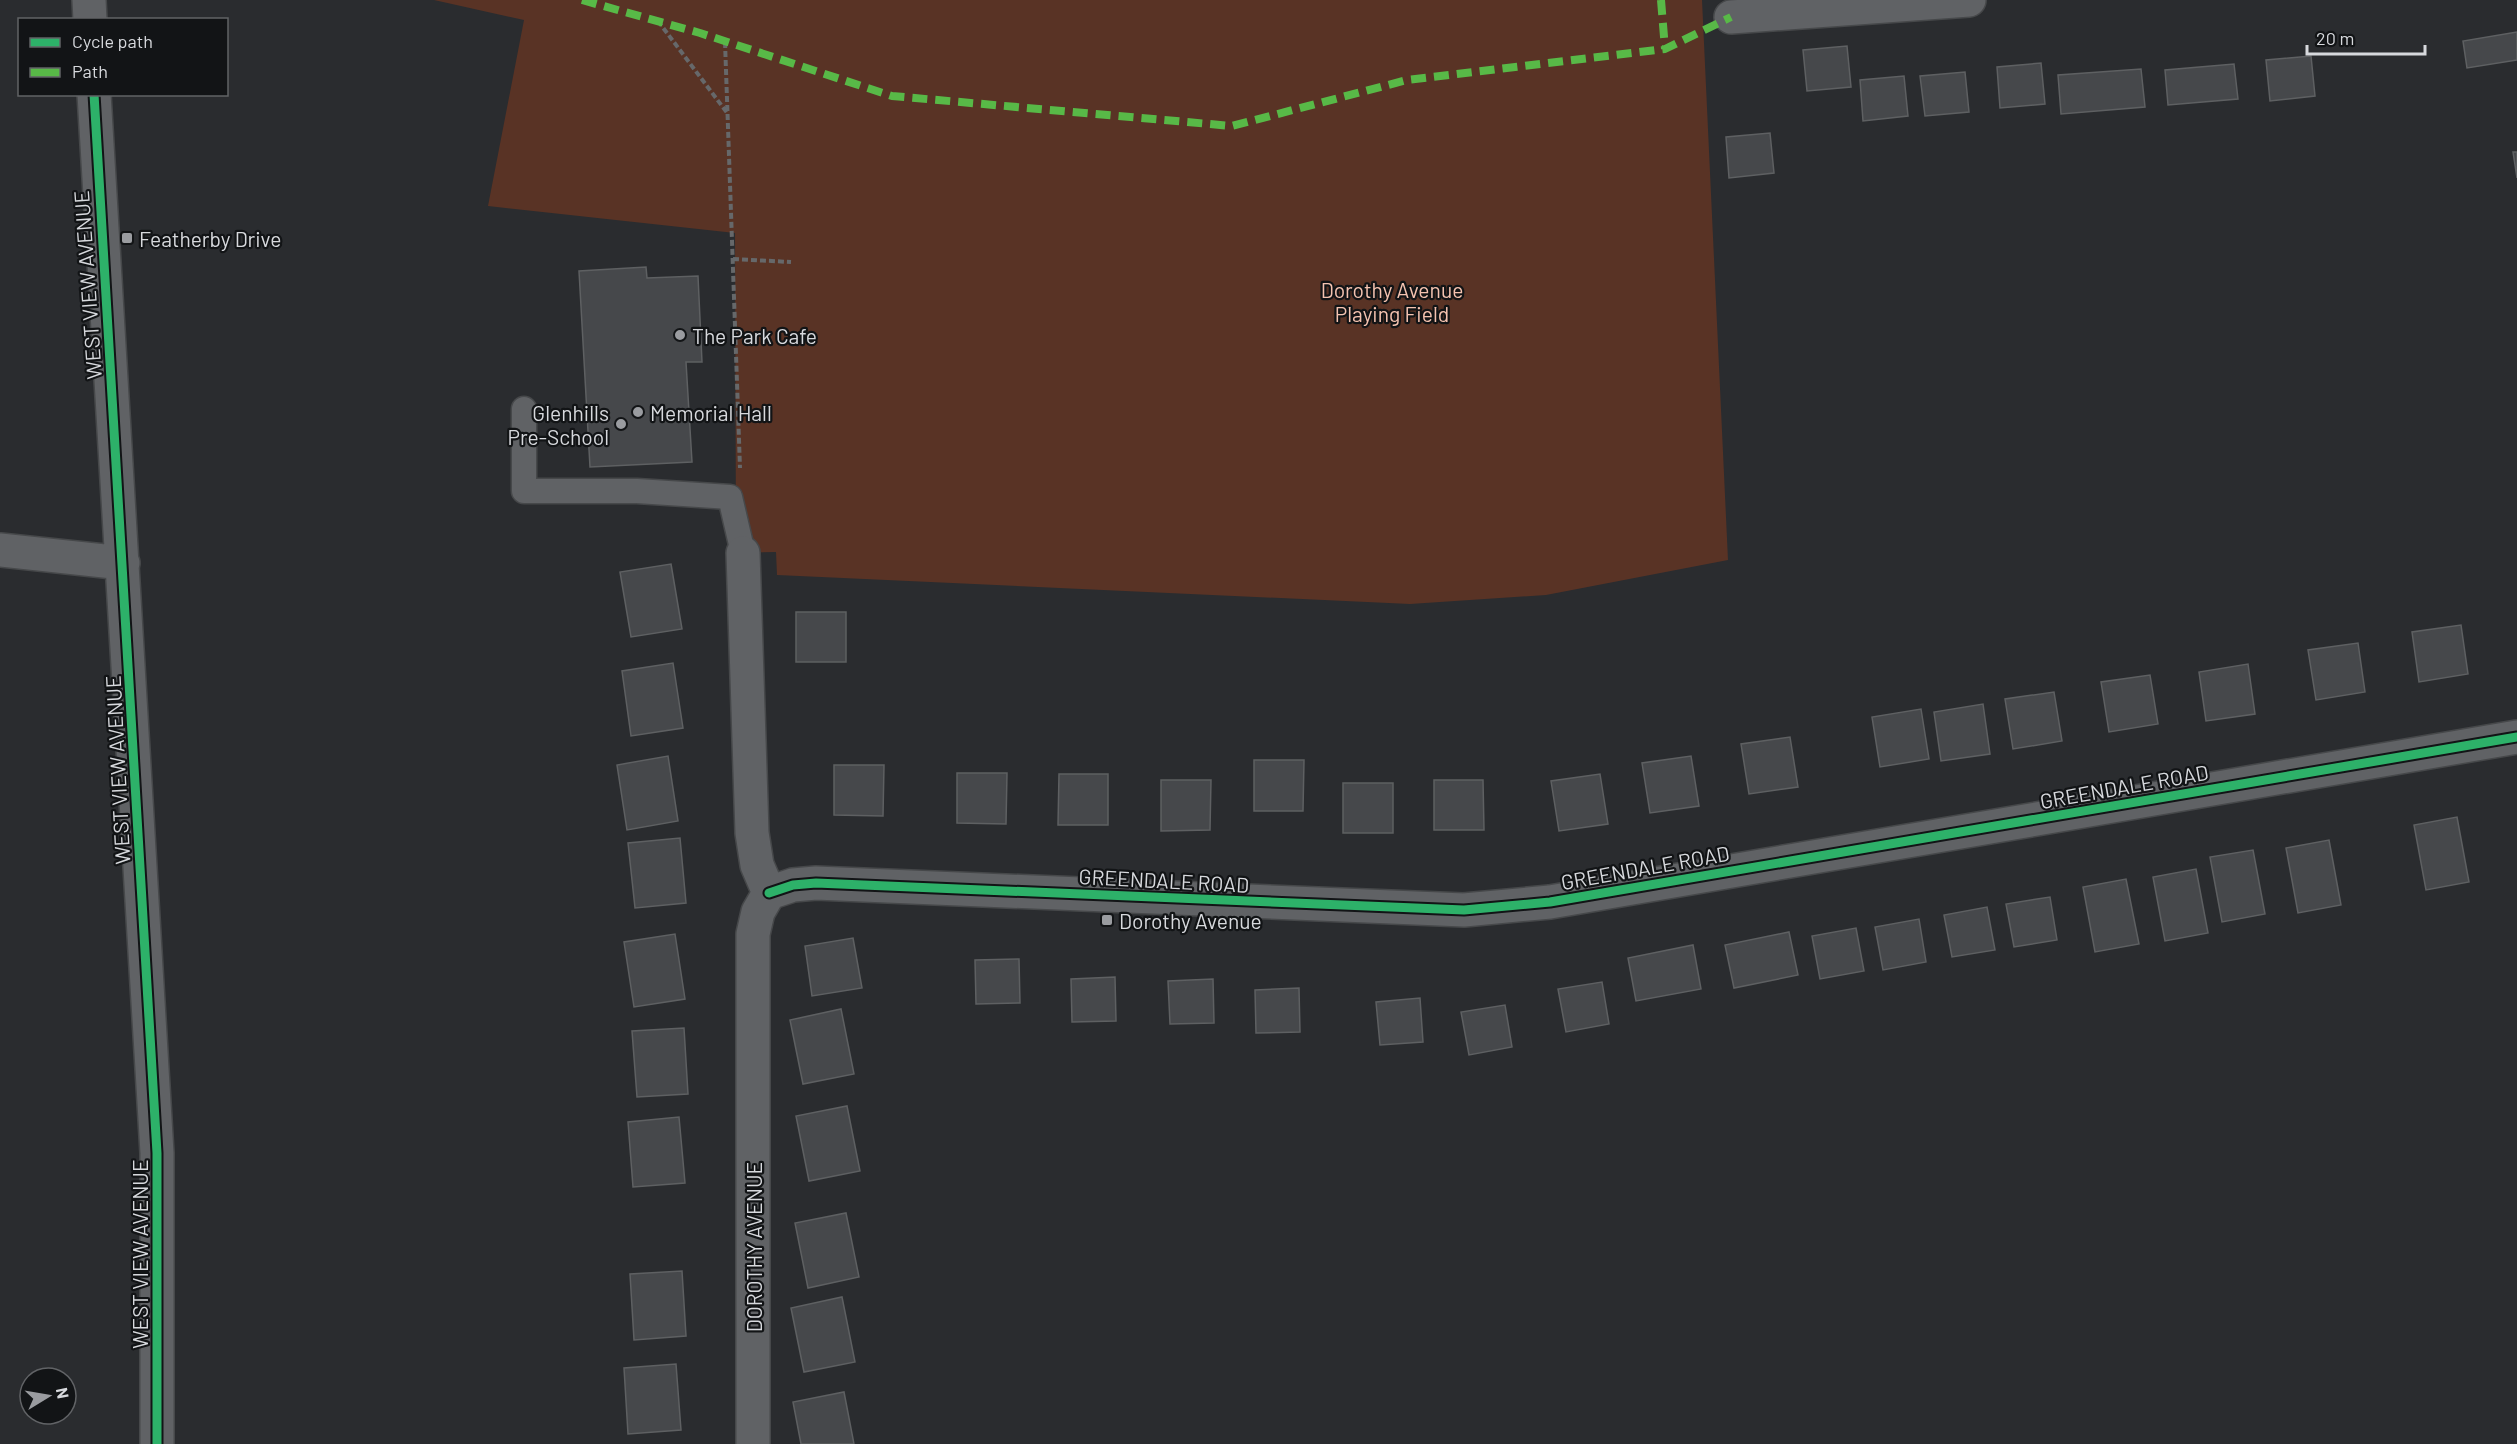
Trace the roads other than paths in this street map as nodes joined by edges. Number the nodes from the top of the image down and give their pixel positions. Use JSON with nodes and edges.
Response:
{"nodes":[{"id":1,"x":89,"y":0,"type":"edge"},
{"id":2,"x":1969,"y":0,"type":"edge"},
{"id":3,"x":1731,"y":17,"type":"dead end"},
{"id":4,"x":90,"y":18,"type":"edge"},
{"id":5,"x":94,"y":96,"type":"edge"},
{"id":6,"x":524,"y":409,"type":"dead end"},
{"id":7,"x":0,"y":550,"type":"edge"},
{"id":8,"x":743,"y":553,"type":"joint"},
{"id":9,"x":123,"y":563,"type":"junction"},
{"id":10,"x":2517,"y":737,"type":"edge"},
{"id":11,"x":769,"y":892,"type":"junction"},
{"id":12,"x":157,"y":1444,"type":"edge"},
{"id":13,"x":753,"y":1444,"type":"edge"}],
"edges":[{"from":1,"to":4,"type":"street"},
{"from":2,"to":3,"type":"street"},
{"from":5,"to":9,"type":"street","name":"WEST VIEW AVENUE"},
{"from":6,"to":8,"type":"lane"},
{"from":7,"to":9,"type":"street"},
{"from":8,"to":11,"type":"street"},
{"from":9,"to":12,"type":"street","name":"WEST VIEW AVENUE"},
{"from":10,"to":11,"type":"street","name":"GREENDALE ROAD"},
{"from":11,"to":13,"type":"street","name":"DOROTHY AVENUE"}]}
